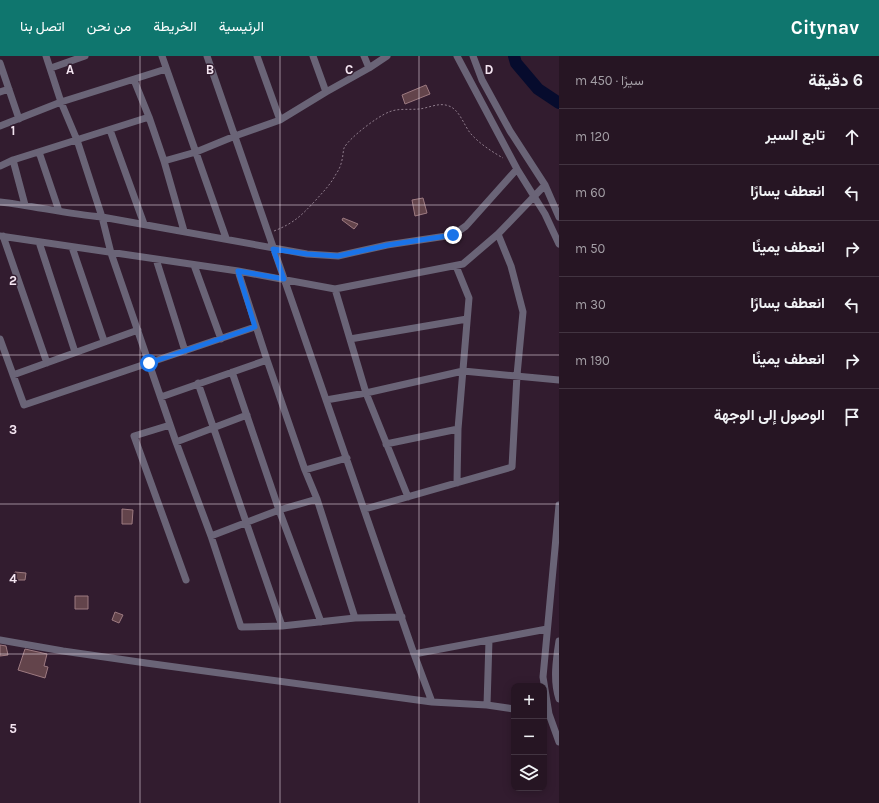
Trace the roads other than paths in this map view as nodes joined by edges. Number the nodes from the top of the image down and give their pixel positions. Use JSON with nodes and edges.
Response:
{"nodes":[{"id":1,"x":46,"y":56,"type":"edge"},
{"id":2,"x":85,"y":56,"type":"edge"},
{"id":3,"x":162,"y":56,"type":"edge"},
{"id":4,"x":207,"y":56,"type":"edge"},
{"id":5,"x":257,"y":56,"type":"edge"},
{"id":6,"x":313,"y":56,"type":"edge"},
{"id":7,"x":364,"y":56,"type":"edge"},
{"id":8,"x":387,"y":56,"type":"edge"},
{"id":9,"x":457,"y":56,"type":"edge"},
{"id":10,"x":473,"y":56,"type":"edge"},
{"id":11,"x":0,"y":63,"type":"edge"},
{"id":12,"x":51,"y":68,"type":"junction"},
{"id":13,"x":369,"y":68,"type":"junction"},
{"id":14,"x":166,"y":69,"type":"junction"},
{"id":15,"x":134,"y":80,"type":"junction"},
{"id":16,"x":9,"y":89,"type":"junction"},
{"id":17,"x":0,"y":92,"type":"edge"},
{"id":18,"x":326,"y":92,"type":"junction"},
{"id":19,"x":61,"y":102,"type":"junction"},
{"id":20,"x":149,"y":118,"type":"junction"},
{"id":21,"x":19,"y":119,"type":"junction"},
{"id":22,"x":280,"y":120,"type":"junction"},
{"id":23,"x":0,"y":126,"type":"edge"},
{"id":24,"x":110,"y":130,"type":"junction"},
{"id":25,"x":235,"y":136,"type":"junction"},
{"id":26,"x":77,"y":140,"type":"junction"},
{"id":27,"x":39,"y":152,"type":"junction"},
{"id":28,"x":196,"y":152,"type":"junction"},
{"id":29,"x":13,"y":160,"type":"junction"},
{"id":30,"x":164,"y":160,"type":"junction"},
{"id":31,"x":0,"y":166,"type":"edge"},
{"id":32,"x":517,"y":169,"type":"junction"},
{"id":33,"x":545,"y":185,"type":"junction"},
{"id":34,"x":534,"y":197,"type":"junction"},
{"id":35,"x":0,"y":202,"type":"edge"},
{"id":36,"x":25,"y":205,"type":"junction"},
{"id":37,"x":59,"y":211,"type":"junction"},
{"id":38,"x":559,"y":216,"type":"edge"},
{"id":39,"x":102,"y":217,"type":"junction"},
{"id":40,"x":144,"y":224,"type":"junction"},
{"id":41,"x":184,"y":231,"type":"junction"},
{"id":42,"x":498,"y":234,"type":"junction"},
{"id":43,"x":1,"y":236,"type":"edge"},
{"id":44,"x":226,"y":238,"type":"junction"},
{"id":45,"x":39,"y":242,"type":"junction"},
{"id":46,"x":559,"y":244,"type":"edge"},
{"id":47,"x":72,"y":247,"type":"junction"},
{"id":48,"x":273,"y":249,"type":"junction"},
{"id":49,"x":111,"y":253,"type":"junction"},
{"id":50,"x":156,"y":259,"type":"junction"},
{"id":51,"x":194,"y":265,"type":"junction"},
{"id":52,"x":456,"y":266,"type":"junction"},
{"id":53,"x":238,"y":271,"type":"junction"},
{"id":54,"x":284,"y":279,"type":"junction"},
{"id":55,"x":335,"y":289,"type":"junction"},
{"id":56,"x":467,"y":319,"type":"junction"},
{"id":57,"x":255,"y":327,"type":"junction"},
{"id":58,"x":138,"y":330,"type":"junction"},
{"id":59,"x":0,"y":338,"type":"edge"},
{"id":60,"x":221,"y":339,"type":"junction"},
{"id":61,"x":350,"y":339,"type":"junction"},
{"id":62,"x":104,"y":342,"type":"junction"},
{"id":63,"x":185,"y":351,"type":"junction"},
{"id":64,"x":75,"y":352,"type":"junction"},
{"id":65,"x":266,"y":360,"type":"junction"},
{"id":66,"x":47,"y":363,"type":"junction"},
{"id":67,"x":149,"y":363,"type":"junction"},
{"id":68,"x":463,"y":371,"type":"junction"},
{"id":69,"x":232,"y":372,"type":"junction"},
{"id":70,"x":13,"y":375,"type":"junction"},
{"id":71,"x":517,"y":375,"type":"junction"},
{"id":72,"x":559,"y":380,"type":"edge"},
{"id":73,"x":198,"y":383,"type":"junction"},
{"id":74,"x":366,"y":393,"type":"junction"},
{"id":75,"x":160,"y":397,"type":"junction"},
{"id":76,"x":326,"y":400,"type":"junction"},
{"id":77,"x":247,"y":415,"type":"junction"},
{"id":78,"x":170,"y":425,"type":"junction"},
{"id":79,"x":213,"y":427,"type":"junction"},
{"id":80,"x":458,"y":429,"type":"junction"},
{"id":81,"x":176,"y":442,"type":"junction"},
{"id":82,"x":386,"y":444,"type":"junction"},
{"id":83,"x":347,"y":458,"type":"junction"},
{"id":84,"x":305,"y":470,"type":"junction"},
{"id":85,"x":457,"y":482,"type":"junction"},
{"id":86,"x":408,"y":497,"type":"junction"},
{"id":87,"x":317,"y":499,"type":"junction"},
{"id":88,"x":559,"y":505,"type":"edge"},
{"id":89,"x":365,"y":509,"type":"junction"},
{"id":90,"x":279,"y":510,"type":"junction"},
{"id":91,"x":247,"y":523,"type":"junction"},
{"id":92,"x":211,"y":536,"type":"junction"},
{"id":93,"x":186,"y":580,"type":"dead end"},
{"id":94,"x":402,"y":617,"type":"junction"},
{"id":95,"x":355,"y":618,"type":"junction"},
{"id":96,"x":321,"y":622,"type":"junction"},
{"id":97,"x":282,"y":626,"type":"junction"},
{"id":98,"x":547,"y":629,"type":"junction"},
{"id":99,"x":0,"y":640,"type":"edge"},
{"id":100,"x":489,"y":640,"type":"junction"},
{"id":101,"x":559,"y":641,"type":"edge"},
{"id":102,"x":414,"y":654,"type":"junction"},
{"id":103,"x":543,"y":683,"type":"edge"},
{"id":104,"x":559,"y":699,"type":"edge"},
{"id":105,"x":432,"y":702,"type":"junction"},
{"id":106,"x":487,"y":705,"type":"junction"},
{"id":107,"x":511,"y":709,"type":"edge"},
{"id":108,"x":547,"y":716,"type":"edge"},
{"id":109,"x":559,"y":742,"type":"edge"}],
"edges":[{"from":1,"to":12,"type":"street"},
{"from":2,"to":12,"type":"street"},
{"from":3,"to":14,"type":"street"},
{"from":4,"to":25,"type":"street"},
{"from":5,"to":22,"type":"street"},
{"from":6,"to":18,"type":"street"},
{"from":7,"to":13,"type":"street"},
{"from":8,"to":13,"type":"street"},
{"from":9,"to":32,"type":"street"},
{"from":10,"to":33,"type":"street"},
{"from":11,"to":16,"type":"street"},
{"from":12,"to":19,"type":"street"},
{"from":13,"to":18,"type":"street"},
{"from":14,"to":15,"type":"street"},
{"from":14,"to":28,"type":"street"},
{"from":15,"to":19,"type":"street"},
{"from":15,"to":20,"type":"street"},
{"from":16,"to":17,"type":"street"},
{"from":16,"to":21,"type":"street"},
{"from":18,"to":22,"type":"street"},
{"from":19,"to":21,"type":"street"},
{"from":19,"to":26,"type":"street"},
{"from":20,"to":24,"type":"street"},
{"from":20,"to":30,"type":"street"},
{"from":21,"to":23,"type":"street"},
{"from":22,"to":25,"type":"street"},
{"from":24,"to":26,"type":"street"},
{"from":24,"to":40,"type":"street"},
{"from":25,"to":28,"type":"street"},
{"from":25,"to":48,"type":"street"},
{"from":26,"to":27,"type":"street"},
{"from":26,"to":39,"type":"street"},
{"from":27,"to":29,"type":"street"},
{"from":27,"to":37,"type":"street"},
{"from":28,"to":30,"type":"street"},
{"from":28,"to":44,"type":"street"},
{"from":29,"to":31,"type":"street"},
{"from":29,"to":36,"type":"street"},
{"from":30,"to":41,"type":"street"},
{"from":32,"to":34,"type":"street"},
{"from":32,"to":48,"type":"street"},
{"from":33,"to":34,"type":"street"},
{"from":33,"to":38,"type":"street"},
{"from":34,"to":42,"type":"street"},
{"from":34,"to":46,"type":"street"},
{"from":35,"to":36,"type":"street"},
{"from":36,"to":37,"type":"street"},
{"from":37,"to":39,"type":"street"},
{"from":39,"to":40,"type":"street"},
{"from":39,"to":49,"type":"street"},
{"from":40,"to":41,"type":"street"},
{"from":41,"to":44,"type":"street"},
{"from":42,"to":52,"type":"street"},
{"from":42,"to":71,"type":"street"},
{"from":43,"to":45,"type":"street"},
{"from":43,"to":66,"type":"street"},
{"from":44,"to":48,"type":"street"},
{"from":45,"to":47,"type":"street"},
{"from":45,"to":64,"type":"street"},
{"from":47,"to":49,"type":"street"},
{"from":47,"to":62,"type":"street"},
{"from":48,"to":54,"type":"street"},
{"from":49,"to":50,"type":"street"},
{"from":49,"to":58,"type":"street"},
{"from":50,"to":51,"type":"street"},
{"from":50,"to":63,"type":"street"},
{"from":51,"to":53,"type":"street"},
{"from":51,"to":60,"type":"street"},
{"from":52,"to":55,"type":"street"},
{"from":52,"to":56,"type":"street"},
{"from":53,"to":54,"type":"street"},
{"from":53,"to":57,"type":"street"},
{"from":54,"to":55,"type":"street"},
{"from":54,"to":76,"type":"street"},
{"from":55,"to":61,"type":"street"},
{"from":56,"to":61,"type":"street"},
{"from":56,"to":68,"type":"street"},
{"from":57,"to":60,"type":"street"},
{"from":57,"to":65,"type":"street"},
{"from":58,"to":62,"type":"street"},
{"from":58,"to":67,"type":"street"},
{"from":59,"to":70,"type":"street"},
{"from":60,"to":63,"type":"street"},
{"from":61,"to":74,"type":"street"},
{"from":62,"to":64,"type":"street"},
{"from":63,"to":67,"type":"street"},
{"from":64,"to":66,"type":"street"},
{"from":65,"to":69,"type":"street"},
{"from":65,"to":84,"type":"street"},
{"from":66,"to":70,"type":"street"},
{"from":67,"to":70,"type":"street"},
{"from":67,"to":75,"type":"street"},
{"from":68,"to":71,"type":"street"},
{"from":68,"to":74,"type":"street"},
{"from":68,"to":80,"type":"street"},
{"from":69,"to":73,"type":"street"},
{"from":69,"to":77,"type":"street"},
{"from":71,"to":72,"type":"street"},
{"from":71,"to":85,"type":"street"},
{"from":73,"to":75,"type":"street"},
{"from":73,"to":79,"type":"street"},
{"from":74,"to":76,"type":"street"},
{"from":74,"to":82,"type":"street"},
{"from":75,"to":78,"type":"street"},
{"from":76,"to":83,"type":"street"},
{"from":77,"to":79,"type":"street"},
{"from":77,"to":90,"type":"street"},
{"from":78,"to":81,"type":"street"},
{"from":78,"to":93,"type":"street"},
{"from":79,"to":81,"type":"street"},
{"from":79,"to":91,"type":"street"},
{"from":80,"to":82,"type":"street"},
{"from":80,"to":85,"type":"street"},
{"from":81,"to":92,"type":"street"},
{"from":82,"to":86,"type":"street"},
{"from":83,"to":84,"type":"street"},
{"from":83,"to":89,"type":"street"},
{"from":84,"to":87,"type":"street"},
{"from":85,"to":86,"type":"street"},
{"from":86,"to":89,"type":"street"},
{"from":87,"to":90,"type":"street"},
{"from":87,"to":95,"type":"street"},
{"from":88,"to":98,"type":"street"},
{"from":89,"to":94,"type":"street"},
{"from":90,"to":91,"type":"street"},
{"from":90,"to":96,"type":"street"},
{"from":91,"to":92,"type":"street"},
{"from":91,"to":97,"type":"street"},
{"from":92,"to":97,"type":"street"},
{"from":94,"to":95,"type":"street"},
{"from":94,"to":102,"type":"street"},
{"from":95,"to":96,"type":"street"},
{"from":96,"to":97,"type":"street"},
{"from":98,"to":100,"type":"street"},
{"from":98,"to":103,"type":"street"},
{"from":99,"to":105,"type":"street"},
{"from":100,"to":102,"type":"street"},
{"from":100,"to":106,"type":"street"},
{"from":101,"to":104,"type":"street"},
{"from":102,"to":105,"type":"street"},
{"from":105,"to":106,"type":"street"},
{"from":106,"to":107,"type":"street"},
{"from":108,"to":109,"type":"street"}]}
